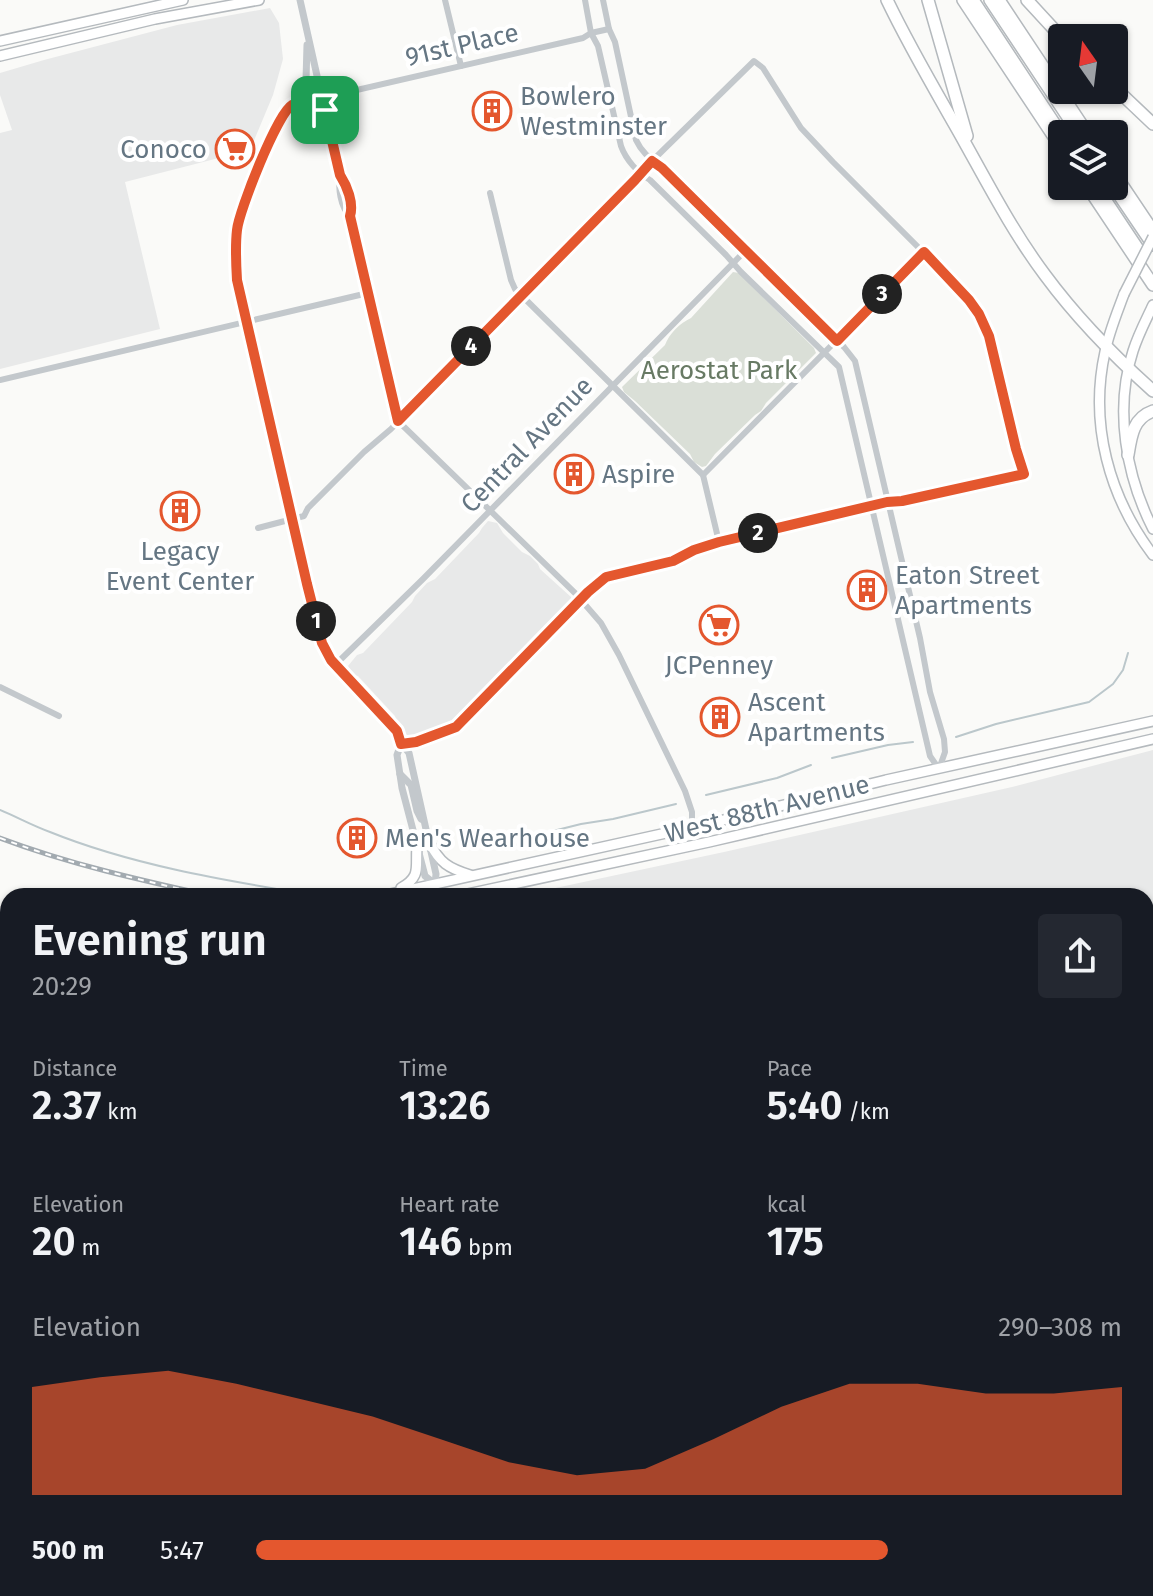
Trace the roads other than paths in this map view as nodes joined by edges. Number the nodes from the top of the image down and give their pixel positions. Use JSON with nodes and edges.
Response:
{"nodes":[{"id":1,"x":183,"y":0,"type":"edge"},
{"id":2,"x":259,"y":0,"type":"edge"},
{"id":3,"x":300,"y":0,"type":"edge"},
{"id":4,"x":445,"y":0,"type":"edge"},
{"id":5,"x":585,"y":0,"type":"edge"},
{"id":6,"x":603,"y":0,"type":"edge"},
{"id":7,"x":887,"y":0,"type":"edge"},
{"id":8,"x":928,"y":0,"type":"edge"},
{"id":9,"x":963,"y":0,"type":"edge"},
{"id":10,"x":973,"y":0,"type":"edge"},
{"id":11,"x":990,"y":0,"type":"edge"},
{"id":12,"x":999,"y":0,"type":"edge"},
{"id":13,"x":1027,"y":0,"type":"edge"},
{"id":14,"x":152,"y":3,"type":"edge"},
{"id":15,"x":155,"y":19,"type":"junction"},
{"id":16,"x":1049,"y":24,"type":"edge"},
{"id":17,"x":609,"y":29,"type":"junction"},
{"id":18,"x":591,"y":33,"type":"junction"},
{"id":19,"x":308,"y":35,"type":"junction"},
{"id":20,"x":0,"y":41,"type":"edge"},
{"id":21,"x":0,"y":56,"type":"edge"},
{"id":22,"x":461,"y":66,"type":"junction"},
{"id":23,"x":322,"y":98,"type":"junction"},
{"id":24,"x":1128,"y":100,"type":"edge"},
{"id":25,"x":294,"y":104,"type":"junction"},
{"id":26,"x":1052,"y":120,"type":"edge"},
{"id":27,"x":1070,"y":120,"type":"edge"},
{"id":28,"x":1079,"y":120,"type":"edge"},
{"id":29,"x":1150,"y":120,"type":"edge"},
{"id":30,"x":1048,"y":128,"type":"edge"},
{"id":31,"x":652,"y":161,"type":"junction"},
{"id":32,"x":640,"y":174,"type":"junction"},
{"id":33,"x":490,"y":193,"type":"dead end"},
{"id":34,"x":1128,"y":194,"type":"edge"},
{"id":35,"x":994,"y":195,"type":"junction"},
{"id":36,"x":1096,"y":200,"type":"edge"},
{"id":37,"x":1105,"y":200,"type":"edge"},
{"id":38,"x":1122,"y":200,"type":"edge"},
{"id":39,"x":1153,"y":231,"type":"edge"},
{"id":40,"x":1153,"y":237,"type":"edge"},
{"id":41,"x":1153,"y":245,"type":"edge"},
{"id":42,"x":746,"y":250,"type":"junction"},
{"id":43,"x":924,"y":252,"type":"junction"},
{"id":44,"x":733,"y":263,"type":"junction"},
{"id":45,"x":1153,"y":272,"type":"edge"},
{"id":46,"x":1153,"y":285,"type":"edge"},
{"id":47,"x":368,"y":293,"type":"junction"},
{"id":48,"x":521,"y":296,"type":"junction"},
{"id":49,"x":1153,"y":305,"type":"edge"},
{"id":50,"x":246,"y":321,"type":"junction"},
{"id":51,"x":837,"y":341,"type":"junction"},
{"id":52,"x":1106,"y":345,"type":"junction"},
{"id":53,"x":824,"y":353,"type":"junction"},
{"id":54,"x":1128,"y":369,"type":"junction"},
{"id":55,"x":0,"y":380,"type":"edge"},
{"id":56,"x":612,"y":387,"type":"junction"},
{"id":57,"x":1153,"y":391,"type":"edge"},
{"id":58,"x":1153,"y":411,"type":"edge"},
{"id":59,"x":398,"y":421,"type":"junction"},
{"id":60,"x":1128,"y":455,"type":"junction"},
{"id":61,"x":703,"y":475,"type":"junction"},
{"id":62,"x":887,"y":502,"type":"junction"},
{"id":63,"x":871,"y":507,"type":"junction"},
{"id":64,"x":489,"y":512,"type":"junction"},
{"id":65,"x":292,"y":520,"type":"junction"},
{"id":66,"x":258,"y":528,"type":"dead end"},
{"id":67,"x":1153,"y":529,"type":"edge"},
{"id":68,"x":719,"y":542,"type":"junction"},
{"id":69,"x":1153,"y":555,"type":"edge"},
{"id":70,"x":581,"y":600,"type":"junction"},
{"id":71,"x":335,"y":665,"type":"junction"},
{"id":72,"x":0,"y":687,"type":"edge"},
{"id":73,"x":59,"y":716,"type":"dead end"},
{"id":74,"x":1153,"y":721,"type":"edge"},
{"id":75,"x":1153,"y":739,"type":"edge"},
{"id":76,"x":401,"y":744,"type":"junction"},
{"id":77,"x":939,"y":769,"type":"junction"},
{"id":78,"x":399,"y":773,"type":"junction"},
{"id":79,"x":692,"y":827,"type":"junction"},
{"id":80,"x":426,"y":828,"type":"junction"},
{"id":81,"x":429,"y":842,"type":"junction"},
{"id":82,"x":417,"y":847,"type":"junction"},
{"id":83,"x":473,"y":876,"type":"junction"},
{"id":84,"x":435,"y":884,"type":"junction"},
{"id":85,"x":402,"y":888,"type":"edge"},
{"id":86,"x":417,"y":888,"type":"edge"},
{"id":87,"x":436,"y":888,"type":"edge"},
{"id":88,"x":495,"y":888,"type":"edge"}],
"edges":[{"from":1,"to":14,"type":"main road"},
{"from":2,"to":15,"type":"main road"},
{"from":3,"to":19,"type":"street"},
{"from":4,"to":22,"type":"street"},
{"from":5,"to":18,"type":"street"},
{"from":6,"to":17,"type":"street"},
{"from":7,"to":35,"type":"highway"},
{"from":8,"to":35,"type":"highway"},
{"from":9,"to":30,"type":"highway"},
{"from":10,"to":26,"type":"highway"},
{"from":11,"to":27,"type":"highway"},
{"from":12,"to":28,"type":"highway"},
{"from":13,"to":16,"type":"highway"},
{"from":14,"to":15,"type":"street"},
{"from":14,"to":20,"type":"main road"},
{"from":15,"to":21,"type":"main road"},
{"from":17,"to":18,"type":"street","name":"91st Place"},
{"from":17,"to":31,"type":"street"},
{"from":18,"to":22,"type":"street","name":"91st Place"},
{"from":18,"to":32,"type":"street"},
{"from":19,"to":23,"type":"street"},
{"from":19,"to":25,"type":"street"},
{"from":22,"to":23,"type":"street","name":"91st Place"},
{"from":23,"to":25,"type":"street"},
{"from":23,"to":47,"type":"street"},
{"from":24,"to":29,"type":"highway"},
{"from":25,"to":50,"type":"street"},
{"from":31,"to":32,"type":"street"},
{"from":31,"to":42,"type":"street"},
{"from":31,"to":43,"type":"street"},
{"from":32,"to":44,"type":"street"},
{"from":32,"to":48,"type":"street"},
{"from":33,"to":48,"type":"street"},
{"from":34,"to":39,"type":"highway"},
{"from":35,"to":52,"type":"highway"},
{"from":36,"to":46,"type":"highway"},
{"from":37,"to":45,"type":"highway"},
{"from":38,"to":41,"type":"highway"},
{"from":40,"to":52,"type":"main road","bridge":true},
{"from":42,"to":44,"type":"street","name":"Central Avenue"},
{"from":42,"to":51,"type":"street"},
{"from":43,"to":51,"type":"street"},
{"from":43,"to":62,"type":"street"},
{"from":44,"to":53,"type":"street"},
{"from":44,"to":56,"type":"street","name":"Central Avenue"},
{"from":47,"to":50,"type":"street"},
{"from":47,"to":59,"type":"street"},
{"from":48,"to":56,"type":"street"},
{"from":48,"to":59,"type":"street"},
{"from":49,"to":54,"type":"main road"},
{"from":50,"to":55,"type":"street"},
{"from":50,"to":65,"type":"street"},
{"from":51,"to":53,"type":"street"},
{"from":51,"to":62,"type":"street"},
{"from":52,"to":54,"type":"highway"},
{"from":52,"to":69,"type":"main road"},
{"from":53,"to":61,"type":"street"},
{"from":53,"to":63,"type":"street"},
{"from":54,"to":57,"type":"highway"},
{"from":54,"to":60,"type":"main road"},
{"from":56,"to":61,"type":"street"},
{"from":56,"to":64,"type":"street","name":"Central Avenue"},
{"from":58,"to":60,"type":"highway"},
{"from":59,"to":64,"type":"street"},
{"from":59,"to":65,"type":"street"},
{"from":60,"to":67,"type":"main road"},
{"from":61,"to":68,"type":"street"},
{"from":62,"to":63,"type":"street"},
{"from":62,"to":77,"type":"street"},
{"from":63,"to":68,"type":"street"},
{"from":63,"to":77,"type":"street"},
{"from":64,"to":70,"type":"street"},
{"from":64,"to":71,"type":"street","name":"Central Avenue"},
{"from":65,"to":66,"type":"street"},
{"from":65,"to":71,"type":"street"},
{"from":68,"to":70,"type":"street"},
{"from":70,"to":76,"type":"street"},
{"from":70,"to":79,"type":"street"},
{"from":71,"to":76,"type":"street"},
{"from":72,"to":73,"type":"street"},
{"from":74,"to":77,"type":"main road","name":"West 88th Avenue"},
{"from":75,"to":88,"type":"main road","name":"West 88th Avenue"},
{"from":76,"to":78,"type":"street"},
{"from":76,"to":80,"type":"street"},
{"from":77,"to":79,"type":"main road","name":"West 88th Avenue"},
{"from":78,"to":80,"type":"street"},
{"from":78,"to":82,"type":"street"},
{"from":79,"to":83,"type":"main road","name":"West 88th Avenue"},
{"from":80,"to":81,"type":"street"},
{"from":81,"to":83,"type":"main road"},
{"from":81,"to":84,"type":"street"},
{"from":82,"to":84,"type":"street"},
{"from":82,"to":85,"type":"main road"},
{"from":83,"to":84,"type":"main road","name":"West 88th Avenue"},
{"from":84,"to":86,"type":"main road","name":"West 88th Avenue"},
{"from":84,"to":87,"type":"street"}]}
